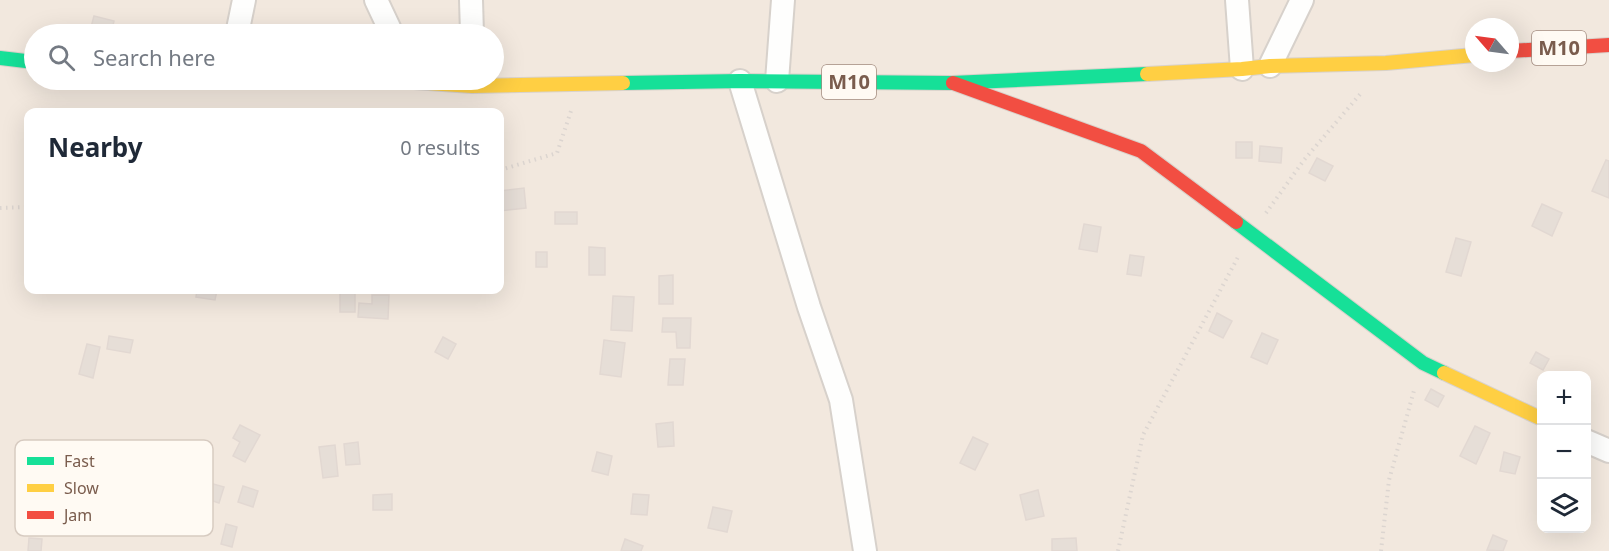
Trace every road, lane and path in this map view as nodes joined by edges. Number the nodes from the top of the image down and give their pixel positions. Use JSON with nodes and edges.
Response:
{"nodes":[{"id":1,"x":244,"y":0,"type":"edge"},
{"id":2,"x":376,"y":0,"type":"edge"},
{"id":3,"x":471,"y":0,"type":"edge"},
{"id":4,"x":783,"y":0,"type":"edge"},
{"id":5,"x":1237,"y":0,"type":"edge"},
{"id":6,"x":1302,"y":0,"type":"edge"},
{"id":7,"x":239,"y":24,"type":"edge"},
{"id":8,"x":387,"y":24,"type":"edge"},
{"id":9,"x":471,"y":24,"type":"edge"},
{"id":10,"x":1609,"y":45,"type":"edge"},
{"id":11,"x":1519,"y":50,"type":"edge"},
{"id":12,"x":1465,"y":56,"type":"edge"},
{"id":13,"x":0,"y":58,"type":"edge"},
{"id":14,"x":24,"y":61,"type":"edge"},
{"id":15,"x":1386,"y":63,"type":"junction"},
{"id":16,"x":1270,"y":66,"type":"junction"},
{"id":17,"x":1242,"y":69,"type":"junction"},
{"id":18,"x":740,"y":81,"type":"junction"},
{"id":19,"x":777,"y":81,"type":"junction"},
{"id":20,"x":504,"y":83,"type":"edge"},
{"id":21,"x":952,"y":83,"type":"junction"},
{"id":22,"x":579,"y":84,"type":"junction"},
{"id":23,"x":504,"y":169,"type":"edge"},
{"id":24,"x":24,"y":207,"type":"edge"},
{"id":25,"x":0,"y":208,"type":"edge"},
{"id":26,"x":1251,"y":234,"type":"junction"},
{"id":27,"x":1423,"y":363,"type":"junction"},
{"id":28,"x":1537,"y":417,"type":"edge"},
{"id":29,"x":1591,"y":443,"type":"edge"},
{"id":30,"x":1609,"y":452,"type":"edge"},
{"id":31,"x":865,"y":551,"type":"edge"},
{"id":32,"x":1119,"y":551,"type":"edge"},
{"id":33,"x":1381,"y":551,"type":"edge"}],
"edges":[{"from":1,"to":7,"type":"street"},
{"from":2,"to":8,"type":"street"},
{"from":3,"to":9,"type":"street"},
{"from":4,"to":19,"type":"street"},
{"from":5,"to":17,"type":"street"},
{"from":6,"to":16,"type":"street"},
{"from":10,"to":11,"type":"main road","number":"M10"},
{"from":12,"to":15,"type":"main road","number":"M10"},
{"from":13,"to":14,"type":"main road"},
{"from":15,"to":16,"type":"main road","number":"M10"},
{"from":15,"to":26,"type":"path"},
{"from":16,"to":17,"type":"main road","number":"M10"},
{"from":17,"to":21,"type":"main road","number":"M10"},
{"from":18,"to":19,"type":"main road","number":"M10"},
{"from":18,"to":22,"type":"main road","number":"M10"},
{"from":18,"to":31,"type":"street"},
{"from":19,"to":21,"type":"main road","number":"M10"},
{"from":20,"to":22,"type":"main road","number":"M10"},
{"from":21,"to":26,"type":"main road"},
{"from":22,"to":23,"type":"path"},
{"from":24,"to":25,"type":"path"},
{"from":26,"to":27,"type":"main road"},
{"from":26,"to":32,"type":"path"},
{"from":27,"to":28,"type":"main road"},
{"from":27,"to":33,"type":"path"},
{"from":29,"to":30,"type":"street"}]}
